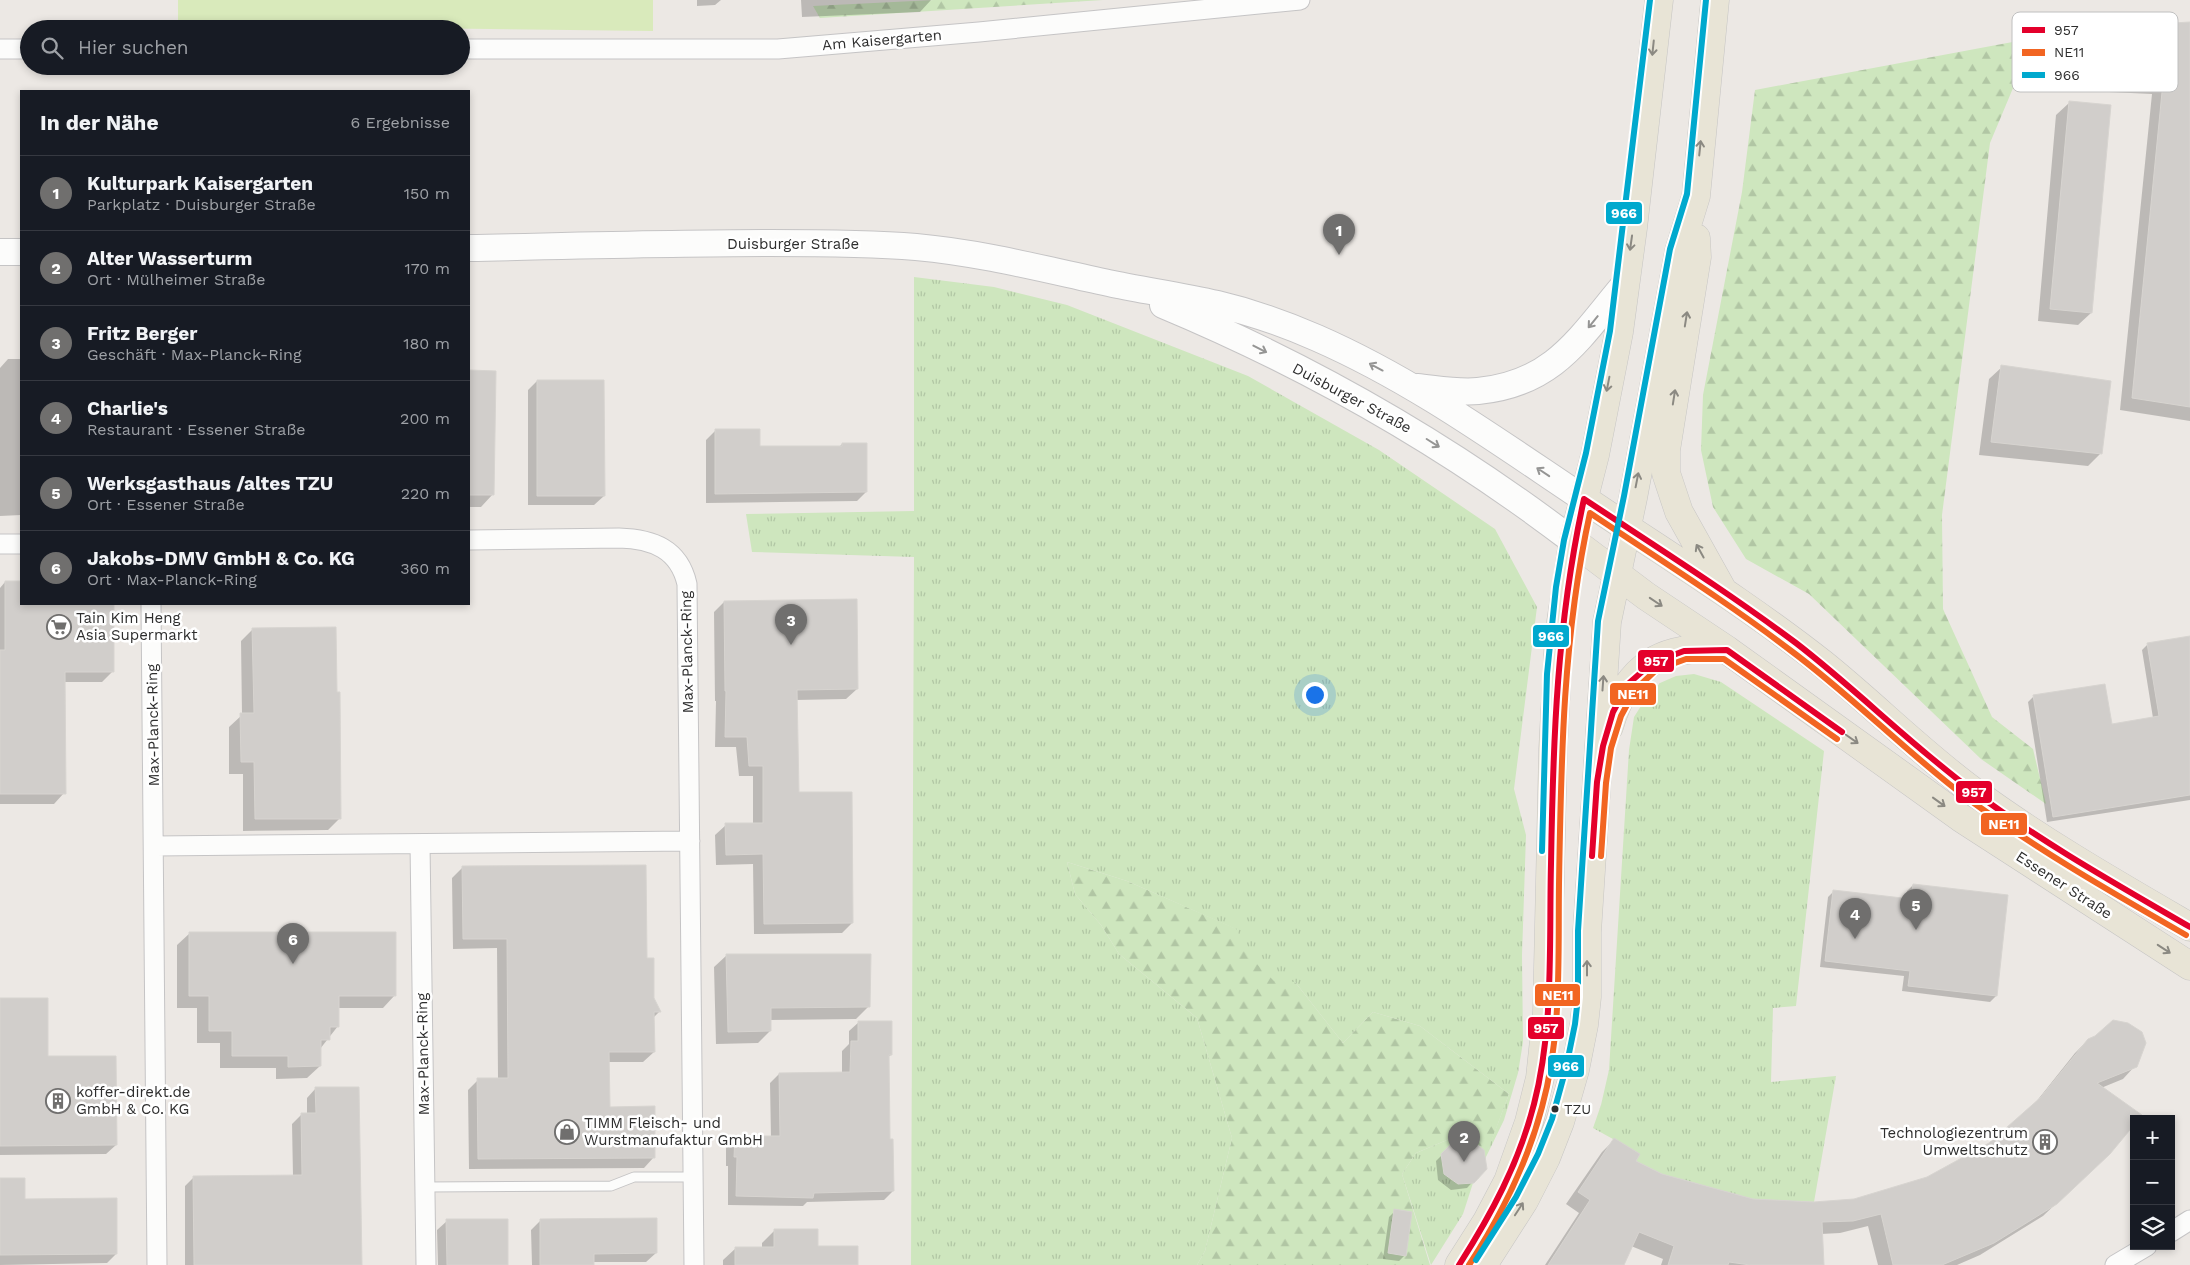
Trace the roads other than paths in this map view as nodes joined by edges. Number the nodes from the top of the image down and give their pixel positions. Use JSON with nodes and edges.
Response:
{"nodes":[{"id":1,"x":1300,"y":0,"type":"edge"},
{"id":2,"x":1659,"y":0,"type":"edge"},
{"id":3,"x":1715,"y":0,"type":"edge"},
{"id":4,"x":0,"y":49,"type":"edge"},
{"id":5,"x":20,"y":49,"type":"edge"},
{"id":6,"x":470,"y":49,"type":"edge"},
{"id":7,"x":1696,"y":196,"type":"junction"},
{"id":8,"x":470,"y":248,"type":"edge"},
{"id":9,"x":0,"y":252,"type":"edge"},
{"id":10,"x":20,"y":252,"type":"edge"},
{"id":11,"x":1114,"y":284,"type":"junction"},
{"id":12,"x":1624,"y":285,"type":"junction"},
{"id":13,"x":1413,"y":387,"type":"junction"},
{"id":14,"x":1584,"y":499,"type":"junction"},
{"id":15,"x":1626,"y":528,"type":"junction"},
{"id":16,"x":470,"y":540,"type":"edge"},
{"id":17,"x":1574,"y":541,"type":"junction"},
{"id":18,"x":0,"y":544,"type":"edge"},
{"id":19,"x":20,"y":544,"type":"edge"},
{"id":20,"x":1616,"y":574,"type":"junction"},
{"id":21,"x":1724,"y":594,"type":"junction"},
{"id":22,"x":151,"y":605,"type":"edge"},
{"id":23,"x":1727,"y":650,"type":"junction"},
{"id":24,"x":1597,"y":767,"type":"junction"},
{"id":25,"x":690,"y":841,"type":"junction"},
{"id":26,"x":420,"y":844,"type":"junction"},
{"id":27,"x":154,"y":846,"type":"junction"},
{"id":28,"x":2190,"y":927,"type":"edge"},
{"id":29,"x":2190,"y":966,"type":"edge"},
{"id":30,"x":693,"y":1177,"type":"junction"},
{"id":31,"x":425,"y":1187,"type":"junction"},
{"id":32,"x":2190,"y":1220,"type":"edge"},
{"id":33,"x":2175,"y":1229,"type":"edge"},
{"id":34,"x":2140,"y":1250,"type":"edge"},
{"id":35,"x":157,"y":1265,"type":"edge"},
{"id":36,"x":426,"y":1265,"type":"edge"},
{"id":37,"x":694,"y":1265,"type":"edge"},
{"id":38,"x":1459,"y":1265,"type":"edge"},
{"id":39,"x":1483,"y":1265,"type":"edge"},
{"id":40,"x":2115,"y":1265,"type":"edge"}],
"edges":[{"from":1,"to":6,"type":"street","name":"Am Kaisergarten"},
{"from":2,"to":12,"type":"main road","one_way":true},
{"from":7,"to":3,"type":"main road","one_way":true},
{"from":4,"to":5,"type":"street"},
{"from":15,"to":7,"type":"main road","one_way":true},
{"from":21,"to":7,"type":"main road","one_way":true},
{"from":8,"to":11,"type":"main road","name":"Duisburger Straße"},
{"from":9,"to":10,"type":"main road"},
{"from":13,"to":11,"type":"main road","name":"Duisburger Straße","one_way":true},
{"from":11,"to":17,"type":"main road","name":"Duisburger Straße","one_way":true},
{"from":12,"to":13,"type":"main road","one_way":true},
{"from":12,"to":14,"type":"main road","one_way":true},
{"from":14,"to":13,"type":"main road","name":"Duisburger Straße","one_way":true},
{"from":14,"to":15,"type":"main road","name":"Essener Straße"},
{"from":14,"to":17,"type":"main road"},
{"from":15,"to":20,"type":"main road"},
{"from":15,"to":21,"type":"main road","name":"Essener Straße"},
{"from":16,"to":25,"type":"street","name":"Max-Planck-Ring"},
{"from":17,"to":20,"type":"main road","name":"Essener Straße"},
{"from":17,"to":38,"type":"main road"},
{"from":18,"to":19,"type":"street"},
{"from":20,"to":23,"type":"main road","name":"Essener Straße","one_way":true},
{"from":24,"to":20,"type":"main road","one_way":true},
{"from":21,"to":28,"type":"main road","name":"Essener Straße"},
{"from":22,"to":27,"type":"street","name":"Max-Planck-Ring"},
{"from":23,"to":24,"type":"main road"},
{"from":23,"to":29,"type":"main road","name":"Essener Straße","one_way":true},
{"from":39,"to":24,"type":"main road","one_way":true},
{"from":25,"to":26,"type":"street"},
{"from":25,"to":30,"type":"street","name":"Max-Planck-Ring"},
{"from":26,"to":27,"type":"street"},
{"from":26,"to":31,"type":"street","name":"Max-Planck-Ring"},
{"from":27,"to":35,"type":"street","name":"Max-Planck-Ring"},
{"from":30,"to":31,"type":"lane"},
{"from":30,"to":37,"type":"street","name":"Max-Planck-Ring"},
{"from":31,"to":36,"type":"street","name":"Max-Planck-Ring"},
{"from":32,"to":33,"type":"street"},
{"from":34,"to":40,"type":"street"}]}
